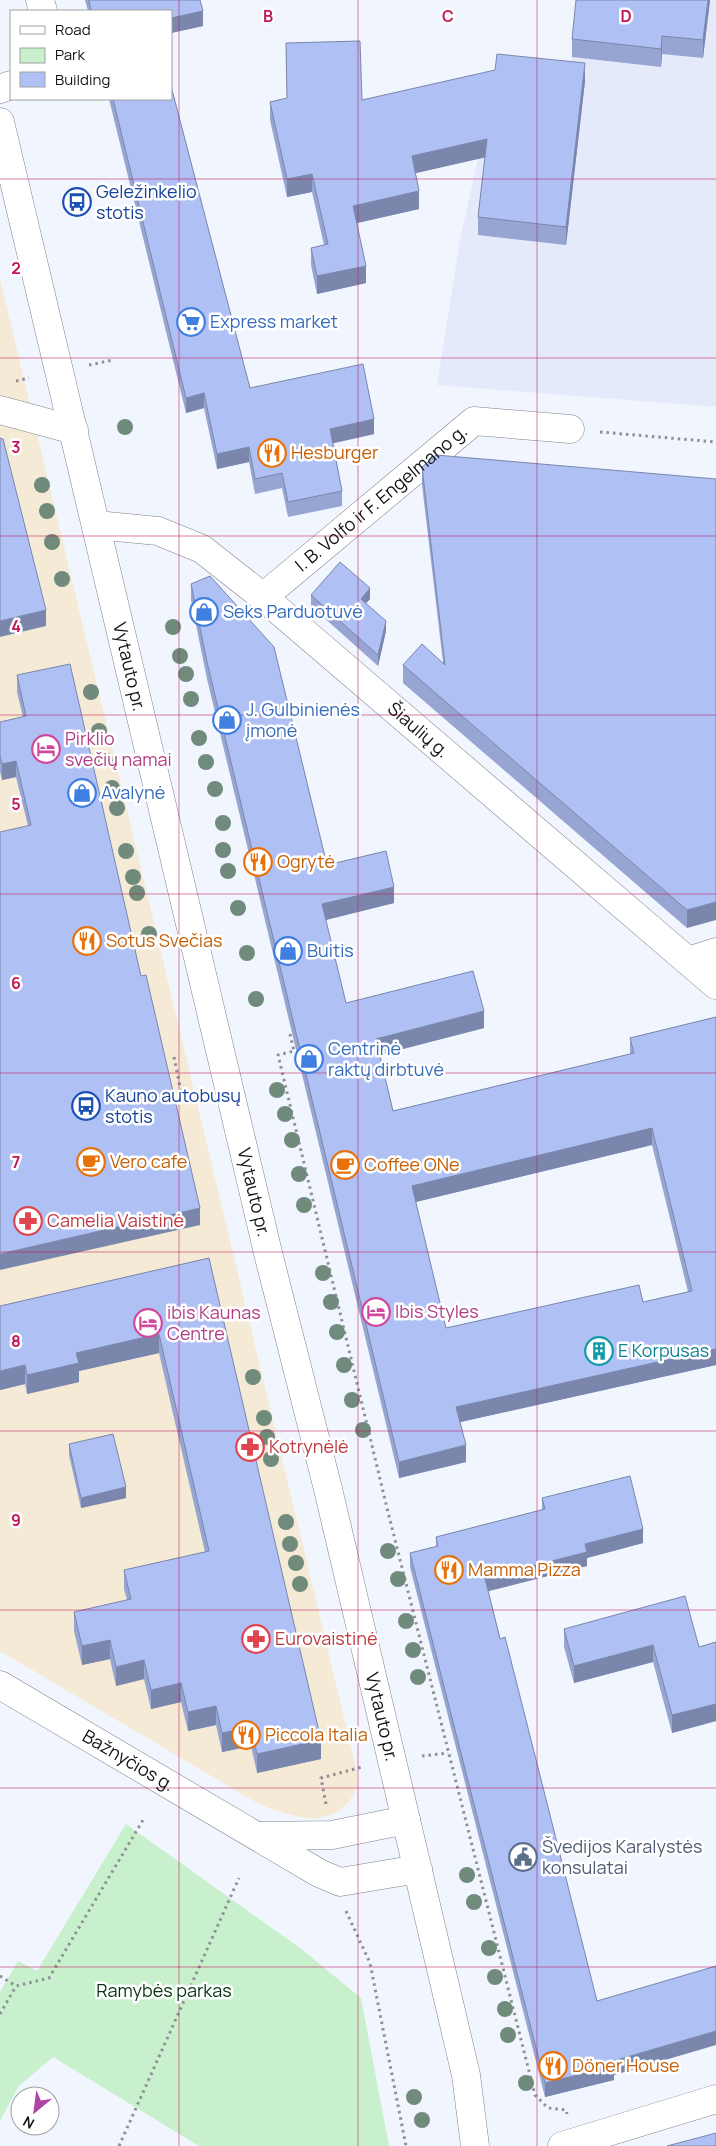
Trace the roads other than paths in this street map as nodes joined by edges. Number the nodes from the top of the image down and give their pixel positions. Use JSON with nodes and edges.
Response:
{"nodes":[{"id":1,"x":0,"y":122,"type":"edge"},
{"id":2,"x":0,"y":410,"type":"edge"},
{"id":3,"x":570,"y":429,"type":"road end"},
{"id":4,"x":74,"y":430,"type":"junction"},
{"id":5,"x":96,"y":525,"type":"junction"},
{"id":6,"x":263,"y":597,"type":"junction"},
{"id":7,"x":716,"y":952,"type":"edge"},
{"id":8,"x":688,"y":961,"type":"junction"},
{"id":9,"x":716,"y":985,"type":"edge"},
{"id":10,"x":0,"y":1685,"type":"edge"},
{"id":11,"x":406,"y":1820,"type":"junction"},
{"id":12,"x":255,"y":1836,"type":"junction"},
{"id":13,"x":418,"y":1869,"type":"junction"},
{"id":14,"x":716,"y":2099,"type":"edge"},
{"id":15,"x":567,"y":2144,"type":"edge"},
{"id":16,"x":476,"y":2146,"type":"edge"}],
"edges":[{"from":1,"to":4,"type":"main road","name":"Vytauto pr."},
{"from":2,"to":4,"type":"main road"},
{"from":3,"to":6,"type":"main road","name":"I. B. Volfo ir F. Engelmano g."},
{"from":4,"to":5,"type":"main road","name":"Vytauto pr."},
{"from":5,"to":6,"type":"main road","name":"Šiaulių g."},
{"from":5,"to":11,"type":"main road","name":"Vytauto pr."},
{"from":6,"to":8,"type":"main road","name":"Šiaulių g."},
{"from":7,"to":8,"type":"main road"},
{"from":8,"to":9,"type":"main road","name":"Šiaulių g."},
{"from":10,"to":12,"type":"main road","name":"Bažnyčios g."},
{"from":11,"to":12,"type":"main road"},
{"from":11,"to":13,"type":"main road","name":"Vytauto pr."},
{"from":12,"to":13,"type":"main road","name":"Bažnyčios g."},
{"from":13,"to":16,"type":"main road","name":"Vytauto pr."},
{"from":14,"to":15,"type":"main road"}]}
